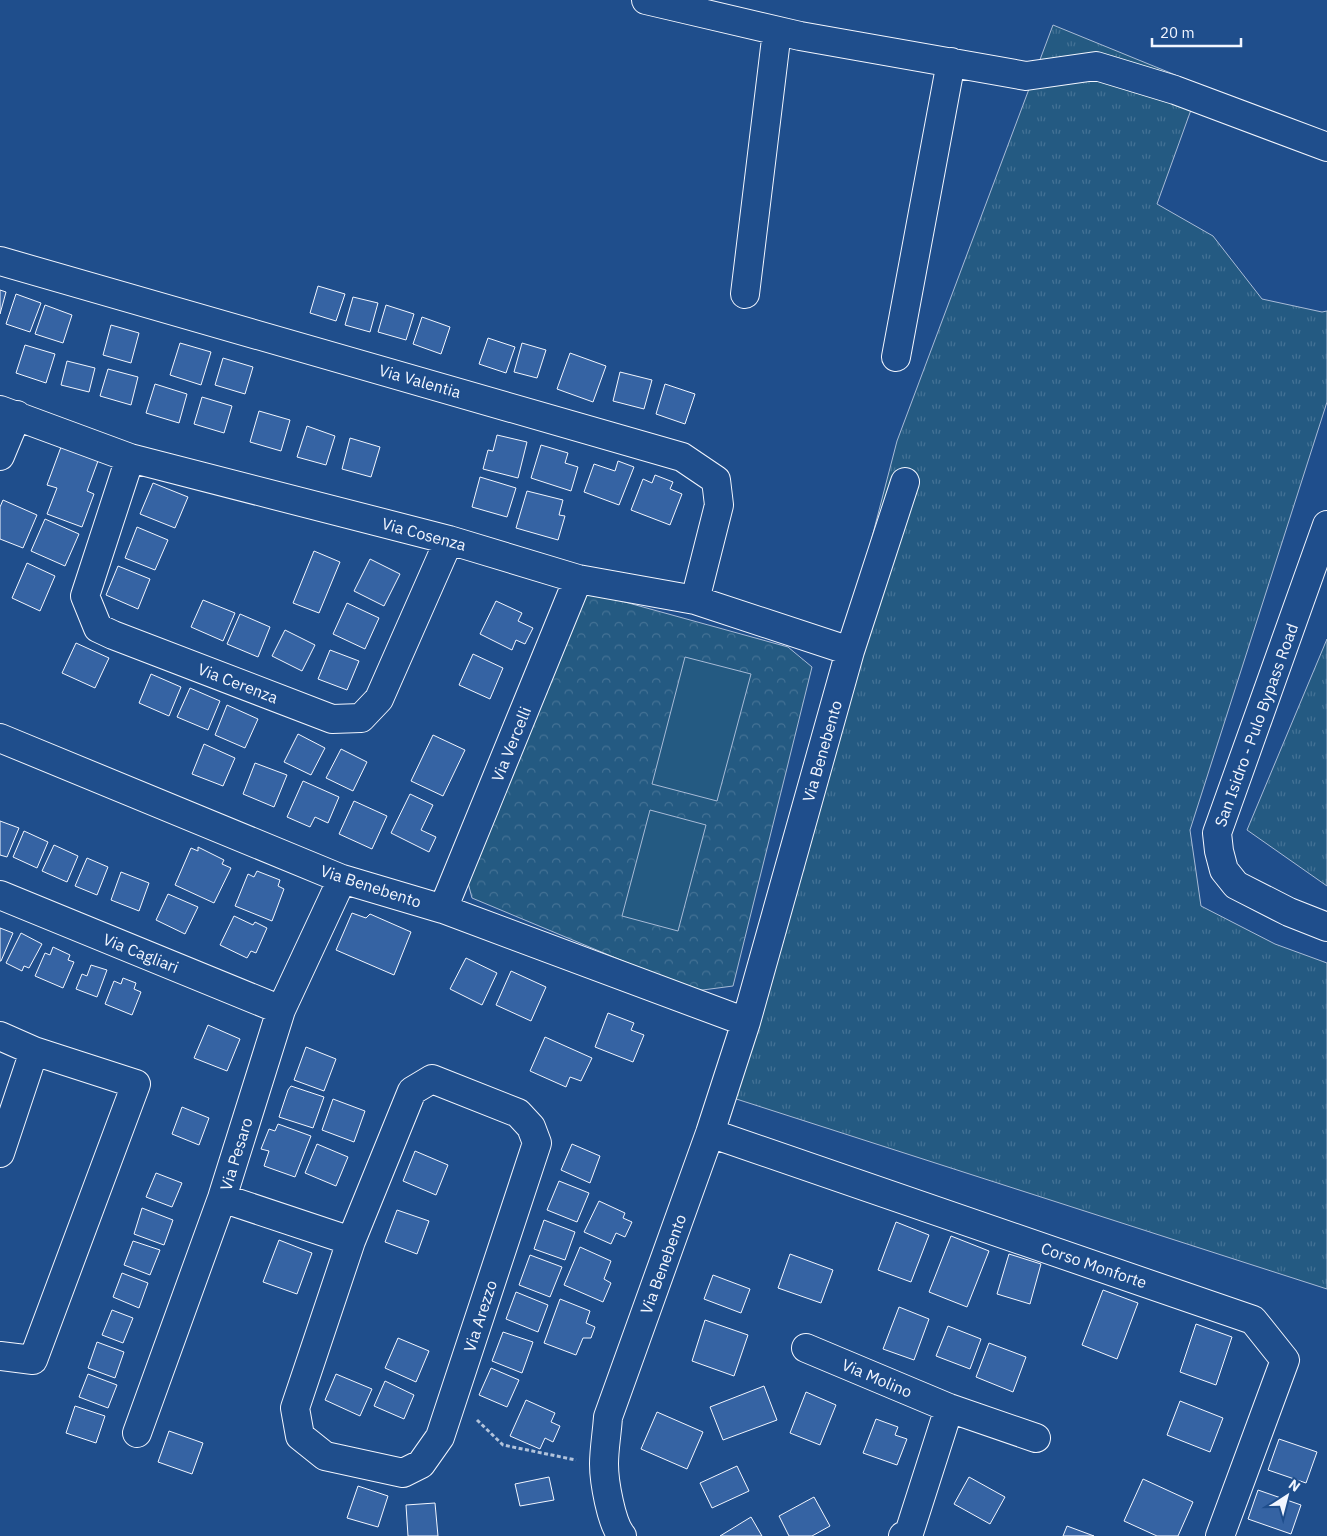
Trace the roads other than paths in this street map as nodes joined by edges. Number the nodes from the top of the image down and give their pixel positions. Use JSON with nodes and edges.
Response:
{"nodes":[{"id":1,"x":646,"y":0,"type":"edge"},
{"id":2,"x":777,"y":31,"type":"junction"},
{"id":3,"x":951,"y":62,"type":"junction"},
{"id":4,"x":1327,"y":147,"type":"edge"},
{"id":5,"x":0,"y":261,"type":"edge"},
{"id":6,"x":745,"y":294,"type":"dead end"},
{"id":7,"x":896,"y":357,"type":"dead end"},
{"id":8,"x":8,"y":413,"type":"edge"},
{"id":9,"x":0,"y":456,"type":"edge"},
{"id":10,"x":130,"y":458,"type":"junction"},
{"id":11,"x":904,"y":482,"type":"dead end"},
{"id":12,"x":1327,"y":525,"type":"edge"},
{"id":13,"x":449,"y":540,"type":"junction"},
{"id":14,"x":578,"y":580,"type":"junction"},
{"id":15,"x":695,"y":600,"type":"junction"},
{"id":16,"x":850,"y":651,"type":"junction"},
{"id":17,"x":0,"y":738,"type":"edge"},
{"id":18,"x":342,"y":878,"type":"junction"},
{"id":19,"x":0,"y":895,"type":"edge"},
{"id":20,"x":443,"y":910,"type":"junction"},
{"id":21,"x":1327,"y":927,"type":"edge"},
{"id":22,"x":281,"y":1010,"type":"junction"},
{"id":23,"x":746,"y":1022,"type":"junction"},
{"id":24,"x":0,"y":1036,"type":"edge"},
{"id":25,"x":34,"y":1051,"type":"junction"},
{"id":26,"x":710,"y":1133,"type":"junction"},
{"id":27,"x":0,"y":1153,"type":"edge"},
{"id":28,"x":222,"y":1198,"type":"junction"},
{"id":29,"x":351,"y":1241,"type":"junction"},
{"id":30,"x":806,"y":1348,"type":"dead end"},
{"id":31,"x":0,"y":1356,"type":"edge"},
{"id":32,"x":949,"y":1408,"type":"junction"},
{"id":33,"x":138,"y":1433,"type":"dead end"},
{"id":34,"x":1036,"y":1438,"type":"dead end"},
{"id":35,"x":909,"y":1535,"type":"edge"},
{"id":36,"x":622,"y":1536,"type":"edge"},
{"id":37,"x":1220,"y":1536,"type":"edge"}],
"edges":[{"from":1,"to":2,"type":"street"},
{"from":2,"to":3,"type":"street"},
{"from":2,"to":6,"type":"street"},
{"from":3,"to":4,"type":"street"},
{"from":3,"to":7,"type":"street"},
{"from":5,"to":15,"type":"street","name":"Via Valentia"},
{"from":8,"to":9,"type":"street"},
{"from":8,"to":10,"type":"street","name":"Via Cosenza"},
{"from":10,"to":13,"type":"street","name":"Via Cosenza"},
{"from":10,"to":13,"type":"street","name":"Via Cerenza"},
{"from":11,"to":16,"type":"street","name":"Via Benebento"},
{"from":12,"to":21,"type":"street","name":"San Isidro - Pulo Bypass Road"},
{"from":13,"to":14,"type":"street","name":"Via Cosenza"},
{"from":14,"to":15,"type":"street","name":"Via Cosenza"},
{"from":14,"to":20,"type":"street","name":"Via Vercelli"},
{"from":15,"to":16,"type":"street","name":"Via Cosenza"},
{"from":16,"to":23,"type":"street","name":"Via Benebento"},
{"from":17,"to":18,"type":"street","name":"Via Benebento"},
{"from":18,"to":20,"type":"street","name":"Via Benebento"},
{"from":18,"to":22,"type":"street","name":"Via Pesaro"},
{"from":19,"to":22,"type":"street","name":"Via Cagliari"},
{"from":20,"to":23,"type":"street","name":"Via Benebento"},
{"from":22,"to":28,"type":"street","name":"Via Pesaro"},
{"from":23,"to":26,"type":"street","name":"Via Benebento"},
{"from":24,"to":25,"type":"street"},
{"from":25,"to":27,"type":"street"},
{"from":25,"to":31,"type":"street"},
{"from":26,"to":36,"type":"street","name":"Via Benebento"},
{"from":26,"to":37,"type":"street","name":"Corso Monforte"},
{"from":28,"to":29,"type":"street"},
{"from":28,"to":33,"type":"street","name":"Via Pesaro"},
{"from":29,"to":29,"type":"street","name":"Via Arezzo"},
{"from":30,"to":32,"type":"street","name":"Via Molino"},
{"from":32,"to":34,"type":"street","name":"Via Molino"},
{"from":32,"to":35,"type":"street"}]}
